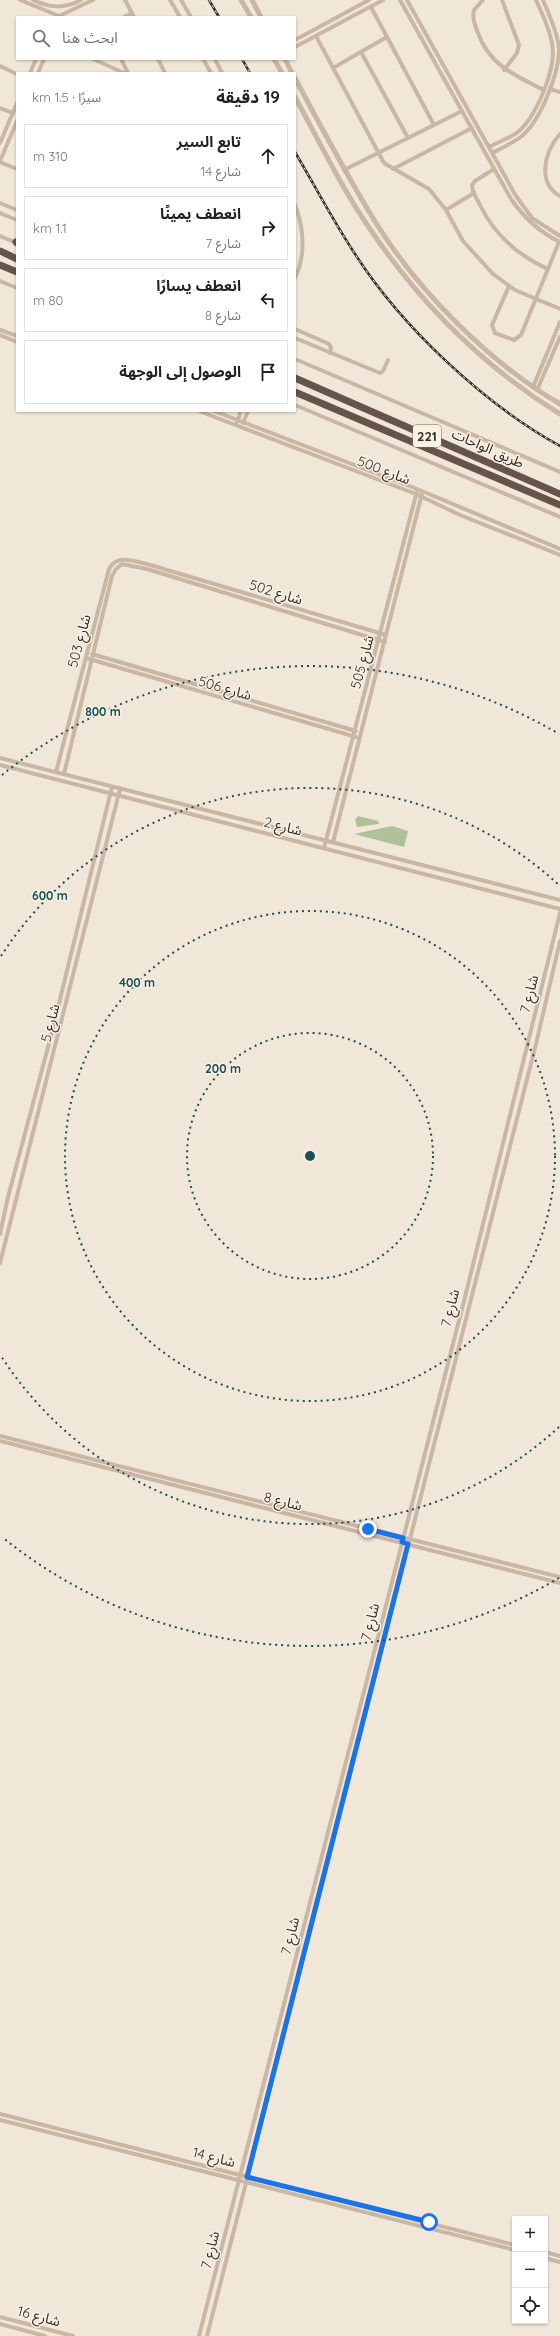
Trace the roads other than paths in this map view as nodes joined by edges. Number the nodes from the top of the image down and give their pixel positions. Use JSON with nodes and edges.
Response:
{"nodes":[{"id":1,"x":20,"y":0,"type":"edge"},
{"id":2,"x":33,"y":0,"type":"edge"},
{"id":3,"x":81,"y":0,"type":"edge"},
{"id":4,"x":91,"y":0,"type":"edge"},
{"id":5,"x":125,"y":0,"type":"edge"},
{"id":6,"x":170,"y":0,"type":"edge"},
{"id":7,"x":181,"y":0,"type":"edge"},
{"id":8,"x":241,"y":0,"type":"edge"},
{"id":9,"x":252,"y":0,"type":"edge"},
{"id":10,"x":369,"y":0,"type":"edge"},
{"id":11,"x":383,"y":0,"type":"edge"},
{"id":12,"x":400,"y":0,"type":"edge"},
{"id":13,"x":407,"y":0,"type":"edge"},
{"id":14,"x":483,"y":0,"type":"edge"},
{"id":15,"x":502,"y":0,"type":"edge"},
{"id":16,"x":536,"y":0,"type":"edge"},
{"id":17,"x":543,"y":0,"type":"edge"},
{"id":18,"x":371,"y":6,"type":"junction"},
{"id":19,"x":133,"y":15,"type":"edge"},
{"id":20,"x":55,"y":16,"type":"edge"},
{"id":21,"x":64,"y":16,"type":"edge"},
{"id":22,"x":179,"y":16,"type":"edge"},
{"id":23,"x":190,"y":16,"type":"edge"},
{"id":24,"x":250,"y":16,"type":"edge"},
{"id":25,"x":260,"y":16,"type":"edge"},
{"id":26,"x":560,"y":29,"type":"edge"},
{"id":27,"x":555,"y":30,"type":"junction"},
{"id":28,"x":316,"y":36,"type":"junction"},
{"id":29,"x":387,"y":37,"type":"junction"},
{"id":30,"x":296,"y":39,"type":"edge"},
{"id":31,"x":296,"y":46,"type":"edge"},
{"id":32,"x":360,"y":52,"type":"junction"},
{"id":33,"x":36,"y":60,"type":"edge"},
{"id":34,"x":44,"y":60,"type":"edge"},
{"id":35,"x":95,"y":60,"type":"edge"},
{"id":36,"x":122,"y":60,"type":"edge"},
{"id":37,"x":158,"y":60,"type":"edge"},
{"id":38,"x":204,"y":60,"type":"edge"},
{"id":39,"x":275,"y":60,"type":"edge"},
{"id":40,"x":285,"y":60,"type":"edge"},
{"id":41,"x":216,"y":61,"type":"edge"},
{"id":42,"x":0,"y":66,"type":"edge"},
{"id":43,"x":208,"y":68,"type":"junction"},
{"id":44,"x":333,"y":68,"type":"junction"},
{"id":45,"x":504,"y":70,"type":"junction"},
{"id":46,"x":30,"y":72,"type":"edge"},
{"id":47,"x":38,"y":72,"type":"edge"},
{"id":48,"x":122,"y":72,"type":"edge"},
{"id":49,"x":128,"y":72,"type":"edge"},
{"id":50,"x":164,"y":72,"type":"edge"},
{"id":51,"x":210,"y":72,"type":"edge"},
{"id":52,"x":222,"y":72,"type":"edge"},
{"id":53,"x":281,"y":72,"type":"edge"},
{"id":54,"x":291,"y":72,"type":"edge"},
{"id":55,"x":16,"y":74,"type":"edge"},
{"id":56,"x":296,"y":80,"type":"edge"},
{"id":57,"x":550,"y":89,"type":"junction"},
{"id":58,"x":544,"y":90,"type":"junction"},
{"id":59,"x":560,"y":92,"type":"edge"},
{"id":60,"x":296,"y":99,"type":"edge"},
{"id":61,"x":16,"y":106,"type":"edge"},
{"id":62,"x":0,"y":108,"type":"edge"},
{"id":63,"x":462,"y":111,"type":"junction"},
{"id":64,"x":13,"y":113,"type":"junction"},
{"id":65,"x":16,"y":123,"type":"edge"},
{"id":66,"x":434,"y":125,"type":"junction"},
{"id":67,"x":472,"y":128,"type":"junction"},
{"id":68,"x":560,"y":134,"type":"edge"},
{"id":69,"x":408,"y":138,"type":"junction"},
{"id":70,"x":0,"y":143,"type":"edge"},
{"id":71,"x":489,"y":147,"type":"junction"},
{"id":72,"x":378,"y":153,"type":"junction"},
{"id":73,"x":492,"y":153,"type":"junction"},
{"id":74,"x":0,"y":161,"type":"edge"},
{"id":75,"x":16,"y":169,"type":"edge"},
{"id":76,"x":393,"y":169,"type":"junction"},
{"id":77,"x":494,"y":169,"type":"junction"},
{"id":78,"x":344,"y":170,"type":"junction"},
{"id":79,"x":474,"y":193,"type":"junction"},
{"id":80,"x":560,"y":196,"type":"edge"},
{"id":81,"x":361,"y":198,"type":"junction"},
{"id":82,"x":354,"y":202,"type":"junction"},
{"id":83,"x":0,"y":203,"type":"edge"},
{"id":84,"x":8,"y":206,"type":"junction"},
{"id":85,"x":16,"y":210,"type":"edge"},
{"id":86,"x":296,"y":210,"type":"edge"},
{"id":87,"x":446,"y":210,"type":"junction"},
{"id":88,"x":2,"y":214,"type":"edge"},
{"id":89,"x":16,"y":220,"type":"edge"},
{"id":90,"x":0,"y":236,"type":"edge"},
{"id":91,"x":560,"y":236,"type":"edge"},
{"id":92,"x":559,"y":242,"type":"edge"},
{"id":93,"x":16,"y":243,"type":"edge"},
{"id":94,"x":0,"y":251,"type":"edge"},
{"id":95,"x":16,"y":259,"type":"edge"},
{"id":96,"x":0,"y":265,"type":"edge"},
{"id":97,"x":548,"y":269,"type":"junction"},
{"id":98,"x":16,"y":272,"type":"edge"},
{"id":99,"x":296,"y":275,"type":"edge"},
{"id":100,"x":0,"y":281,"type":"edge"},
{"id":101,"x":509,"y":286,"type":"junction"},
{"id":102,"x":16,"y":288,"type":"edge"},
{"id":103,"x":536,"y":299,"type":"junction"},
{"id":104,"x":560,"y":309,"type":"edge"},
{"id":105,"x":560,"y":322,"type":"edge"},
{"id":106,"x":0,"y":330,"type":"edge"},
{"id":107,"x":296,"y":330,"type":"edge"},
{"id":108,"x":5,"y":332,"type":"junction"},
{"id":109,"x":2,"y":336,"type":"edge"},
{"id":110,"x":16,"y":336,"type":"edge"},
{"id":111,"x":296,"y":338,"type":"edge"},
{"id":112,"x":560,"y":339,"type":"edge"},
{"id":113,"x":16,"y":342,"type":"edge"},
{"id":114,"x":330,"y":353,"type":"junction"},
{"id":115,"x":296,"y":359,"type":"edge"},
{"id":116,"x":388,"y":360,"type":"dead end"},
{"id":117,"x":296,"y":378,"type":"edge"},
{"id":118,"x":535,"y":389,"type":"junction"},
{"id":119,"x":296,"y":392,"type":"edge"},
{"id":120,"x":560,"y":404,"type":"edge"},
{"id":121,"x":296,"y":405,"type":"edge"},
{"id":122,"x":202,"y":412,"type":"edge"},
{"id":123,"x":217,"y":412,"type":"edge"},
{"id":124,"x":241,"y":412,"type":"edge"},
{"id":125,"x":248,"y":412,"type":"edge"},
{"id":126,"x":560,"y":414,"type":"edge"},
{"id":127,"x":237,"y":420,"type":"junction"},
{"id":128,"x":244,"y":422,"type":"junction"},
{"id":129,"x":235,"y":425,"type":"junction"},
{"id":130,"x":241,"y":428,"type":"junction"},
{"id":131,"x":276,"y":434,"type":"junction"},
{"id":132,"x":274,"y":439,"type":"junction"},
{"id":133,"x":560,"y":472,"type":"edge"},
{"id":134,"x":417,"y":489,"type":"junction"},
{"id":135,"x":423,"y":491,"type":"junction"},
{"id":136,"x":416,"y":494,"type":"junction"},
{"id":137,"x":560,"y":494,"type":"edge"},
{"id":138,"x":422,"y":496,"type":"junction"},
{"id":139,"x":560,"y":506,"type":"edge"},
{"id":140,"x":560,"y":517,"type":"edge"},
{"id":141,"x":560,"y":549,"type":"edge"},
{"id":142,"x":560,"y":555,"type":"edge"},
{"id":143,"x":160,"y":568,"type":"junction"},
{"id":144,"x":159,"y":573,"type":"junction"},
{"id":145,"x":197,"y":579,"type":"junction"},
{"id":146,"x":195,"y":585,"type":"junction"},
{"id":147,"x":99,"y":608,"type":"junction"},
{"id":148,"x":105,"y":608,"type":"junction"},
{"id":149,"x":380,"y":634,"type":"junction"},
{"id":150,"x":386,"y":635,"type":"junction"},
{"id":151,"x":379,"y":640,"type":"junction"},
{"id":152,"x":385,"y":642,"type":"junction"},
{"id":153,"x":87,"y":652,"type":"junction"},
{"id":154,"x":94,"y":655,"type":"junction"},
{"id":155,"x":86,"y":658,"type":"junction"},
{"id":156,"x":92,"y":660,"type":"junction"},
{"id":157,"x":136,"y":667,"type":"junction"},
{"id":158,"x":135,"y":673,"type":"junction"},
{"id":159,"x":355,"y":730,"type":"junction"},
{"id":160,"x":360,"y":732,"type":"junction"},
{"id":161,"x":354,"y":736,"type":"junction"},
{"id":162,"x":359,"y":737,"type":"junction"},
{"id":163,"x":0,"y":758,"type":"edge"},
{"id":164,"x":0,"y":765,"type":"edge"},
{"id":165,"x":56,"y":772,"type":"junction"},
{"id":166,"x":64,"y":774,"type":"junction"},
{"id":167,"x":112,"y":786,"type":"junction"},
{"id":168,"x":120,"y":789,"type":"junction"},
{"id":169,"x":110,"y":794,"type":"junction"},
{"id":170,"x":118,"y":796,"type":"junction"},
{"id":171,"x":326,"y":840,"type":"junction"},
{"id":172,"x":333,"y":842,"type":"junction"},
{"id":173,"x":324,"y":848,"type":"junction"},
{"id":174,"x":560,"y":900,"type":"edge"},
{"id":175,"x":560,"y":909,"type":"edge"},
{"id":176,"x":560,"y":913,"type":"edge"},
{"id":177,"x":560,"y":941,"type":"edge"},
{"id":178,"x":21,"y":1145,"type":"junction"},
{"id":179,"x":29,"y":1148,"type":"junction"},
{"id":180,"x":0,"y":1234,"type":"edge"},
{"id":181,"x":0,"y":1263,"type":"edge"},
{"id":182,"x":0,"y":1436,"type":"edge"},
{"id":183,"x":0,"y":1441,"type":"edge"},
{"id":184,"x":403,"y":1538,"type":"junction"},
{"id":185,"x":409,"y":1539,"type":"junction"},
{"id":186,"x":402,"y":1542,"type":"junction"},
{"id":187,"x":408,"y":1544,"type":"junction"},
{"id":188,"x":560,"y":1577,"type":"edge"},
{"id":189,"x":560,"y":1583,"type":"edge"},
{"id":190,"x":0,"y":2114,"type":"edge"},
{"id":191,"x":0,"y":2120,"type":"edge"},
{"id":192,"x":240,"y":2175,"type":"junction"},
{"id":193,"x":247,"y":2177,"type":"junction"},
{"id":194,"x":239,"y":2181,"type":"junction"},
{"id":195,"x":246,"y":2183,"type":"junction"},
{"id":196,"x":512,"y":2244,"type":"edge"},
{"id":197,"x":512,"y":2249,"type":"edge"},
{"id":198,"x":548,"y":2253,"type":"edge"},
{"id":199,"x":560,"y":2256,"type":"edge"},
{"id":200,"x":548,"y":2259,"type":"edge"},
{"id":201,"x":560,"y":2262,"type":"edge"},
{"id":202,"x":0,"y":2317,"type":"edge"},
{"id":203,"x":0,"y":2324,"type":"edge"},
{"id":204,"x":45,"y":2336,"type":"edge"},
{"id":205,"x":73,"y":2336,"type":"edge"},
{"id":206,"x":199,"y":2336,"type":"edge"},
{"id":207,"x":207,"y":2336,"type":"edge"}],
"edges":[{"from":1,"to":20,"type":"street"},
{"from":2,"to":3,"type":"street"},
{"from":4,"to":21,"type":"street"},
{"from":5,"to":19,"type":"street"},
{"from":6,"to":22,"type":"street"},
{"from":7,"to":23,"type":"street"},
{"from":8,"to":24,"type":"street"},
{"from":9,"to":25,"type":"street"},
{"from":10,"to":30,"type":"street"},
{"from":11,"to":18,"type":"street"},
{"from":12,"to":63,"type":"street"},
{"from":13,"to":71,"type":"street"},
{"from":14,"to":45,"type":"street"},
{"from":15,"to":45,"type":"street"},
{"from":16,"to":58,"type":"street"},
{"from":17,"to":27,"type":"street"},
{"from":18,"to":28,"type":"street"},
{"from":18,"to":29,"type":"street"},
{"from":26,"to":27,"type":"street"},
{"from":27,"to":57,"type":"street"},
{"from":28,"to":31,"type":"street"},
{"from":28,"to":44,"type":"street"},
{"from":29,"to":32,"type":"street"},
{"from":29,"to":66,"type":"street"},
{"from":32,"to":44,"type":"street"},
{"from":32,"to":69,"type":"street"},
{"from":33,"to":46,"type":"street"},
{"from":34,"to":47,"type":"street"},
{"from":35,"to":48,"type":"street"},
{"from":36,"to":49,"type":"street"},
{"from":37,"to":50,"type":"street"},
{"from":38,"to":43,"type":"street"},
{"from":39,"to":53,"type":"street"},
{"from":40,"to":54,"type":"street"},
{"from":41,"to":43,"type":"street"},
{"from":41,"to":52,"type":"street"},
{"from":42,"to":55,"type":"street"},
{"from":43,"to":51,"type":"street"},
{"from":44,"to":72,"type":"street"},
{"from":45,"to":58,"type":"street"},
{"from":56,"to":78,"type":"street"},
{"from":57,"to":59,"type":"street"},
{"from":57,"to":73,"type":"street"},
{"from":58,"to":71,"type":"street"},
{"from":60,"to":82,"type":"street"},
{"from":61,"to":64,"type":"street"},
{"from":62,"to":64,"type":"street"},
{"from":63,"to":66,"type":"street"},
{"from":63,"to":67,"type":"street"},
{"from":64,"to":70,"type":"street"},
{"from":65,"to":74,"type":"street"},
{"from":66,"to":69,"type":"street"},
{"from":67,"to":76,"type":"street"},
{"from":67,"to":77,"type":"street"},
{"from":68,"to":80,"type":"street"},
{"from":69,"to":72,"type":"street"},
{"from":71,"to":73,"type":"street"},
{"from":72,"to":76,"type":"street"},
{"from":72,"to":78,"type":"street"},
{"from":73,"to":91,"type":"street"},
{"from":74,"to":75,"type":"street"},
{"from":76,"to":87,"type":"street"},
{"from":77,"to":79,"type":"street"},
{"from":77,"to":92,"type":"street"},
{"from":78,"to":81,"type":"street"},
{"from":79,"to":87,"type":"street"},
{"from":79,"to":97,"type":"street"},
{"from":81,"to":82,"type":"street"},
{"from":81,"to":118,"type":"street"},
{"from":82,"to":126,"type":"street"},
{"from":83,"to":84,"type":"street"},
{"from":84,"to":85,"type":"street"},
{"from":84,"to":88,"type":"street"},
{"from":86,"to":99,"type":"street"},
{"from":87,"to":101,"type":"street"},
{"from":88,"to":89,"type":"street"},
{"from":90,"to":93,"type":"street"},
{"from":92,"to":97,"type":"street"},
{"from":94,"to":95,"type":"highway"},
{"from":96,"to":98,"type":"highway"},
{"from":97,"to":103,"type":"street"},
{"from":100,"to":102,"type":"street"},
{"from":101,"to":103,"type":"street"},
{"from":101,"to":103,"type":"street"},
{"from":103,"to":104,"type":"street"},
{"from":105,"to":118,"type":"street"},
{"from":106,"to":108,"type":"street"},
{"from":107,"to":114,"type":"street"},
{"from":108,"to":109,"type":"street"},
{"from":108,"to":110,"type":"street"},
{"from":109,"to":113,"type":"street"},
{"from":111,"to":114,"type":"street"},
{"from":112,"to":118,"type":"street"},
{"from":114,"to":116,"type":"street"},
{"from":115,"to":133,"type":"street","name":"طريق الواحات","number":"221"},
{"from":117,"to":137,"type":"highway","name":"طريق الواحات","number":"221"},
{"from":118,"to":120,"type":"street"},
{"from":119,"to":139,"type":"highway","name":"طريق الواحات","number":"221"},
{"from":121,"to":140,"type":"street","number":"221"},
{"from":122,"to":129,"type":"street","name":"شارع 500"},
{"from":123,"to":127,"type":"street","name":"شارع 500"},
{"from":124,"to":127,"type":"street"},
{"from":125,"to":128,"type":"street"},
{"from":127,"to":128,"type":"street","name":"شارع 500"},
{"from":127,"to":129,"type":"street"},
{"from":128,"to":130,"type":"street"},
{"from":128,"to":131,"type":"street","name":"شارع 500"},
{"from":129,"to":130,"type":"street","name":"شارع 500"},
{"from":130,"to":132,"type":"street","name":"شارع 500"},
{"from":131,"to":132,"type":"street"},
{"from":131,"to":134,"type":"street","name":"شارع 500"},
{"from":132,"to":136,"type":"street","name":"شارع 500"},
{"from":134,"to":135,"type":"street","name":"شارع 500"},
{"from":134,"to":136,"type":"street","name":"شارع 505"},
{"from":135,"to":138,"type":"street","name":"شارع 505"},
{"from":135,"to":141,"type":"street","name":"شارع 500"},
{"from":136,"to":138,"type":"street","name":"شارع 500"},
{"from":136,"to":149,"type":"street","name":"شارع 505"},
{"from":138,"to":142,"type":"street","name":"شارع 500"},
{"from":138,"to":150,"type":"street","name":"شارع 505"},
{"from":143,"to":144,"type":"street"},
{"from":143,"to":145,"type":"street","name":"شارع 502"},
{"from":143,"to":147,"type":"street","name":"شارع 503"},
{"from":144,"to":146,"type":"street","name":"شارع 502"},
{"from":144,"to":148,"type":"street","name":"شارع 503"},
{"from":145,"to":146,"type":"street"},
{"from":145,"to":149,"type":"street","name":"شارع 502"},
{"from":146,"to":151,"type":"street","name":"شارع 502"},
{"from":147,"to":148,"type":"street"},
{"from":147,"to":153,"type":"street","name":"شارع 503"},
{"from":148,"to":154,"type":"street","name":"شارع 503"},
{"from":149,"to":150,"type":"street","name":"شارع 502"},
{"from":149,"to":151,"type":"street","name":"شارع 505"},
{"from":150,"to":152,"type":"street","name":"شارع 505"},
{"from":151,"to":152,"type":"street","name":"شارع 502"},
{"from":151,"to":159,"type":"street","name":"شارع 505"},
{"from":152,"to":160,"type":"street","name":"شارع 505"},
{"from":153,"to":154,"type":"street","name":"شارع 506"},
{"from":153,"to":155,"type":"street","name":"شارع 503"},
{"from":154,"to":156,"type":"street","name":"شارع 503"},
{"from":154,"to":157,"type":"street","name":"شارع 506"},
{"from":155,"to":156,"type":"street","name":"شارع 506"},
{"from":155,"to":165,"type":"street","name":"شارع 503"},
{"from":156,"to":158,"type":"street","name":"شارع 506"},
{"from":156,"to":166,"type":"street","name":"شارع 503"},
{"from":157,"to":158,"type":"street"},
{"from":157,"to":159,"type":"street","name":"شارع 506"},
{"from":158,"to":161,"type":"street","name":"شارع 506"},
{"from":159,"to":160,"type":"street","name":"شارع 506"},
{"from":159,"to":161,"type":"street","name":"شارع 505"},
{"from":160,"to":162,"type":"street","name":"شارع 505"},
{"from":161,"to":162,"type":"street","name":"شارع 506"},
{"from":161,"to":171,"type":"street","name":"شارع 505"},
{"from":162,"to":172,"type":"street","name":"شارع 505"},
{"from":163,"to":165,"type":"street","name":"شارع 2"},
{"from":164,"to":169,"type":"street","name":"شارع 2"},
{"from":165,"to":166,"type":"street","name":"شارع 2"},
{"from":166,"to":167,"type":"street","name":"شارع 2"},
{"from":167,"to":168,"type":"street","name":"شارع 2"},
{"from":167,"to":169,"type":"street","name":"شارع 5"},
{"from":168,"to":170,"type":"street","name":"شارع 5"},
{"from":168,"to":171,"type":"street","name":"شارع 2"},
{"from":169,"to":170,"type":"street","name":"شارع 2"},
{"from":169,"to":178,"type":"street","name":"شارع 5"},
{"from":170,"to":173,"type":"street","name":"شارع 2"},
{"from":170,"to":179,"type":"street","name":"شارع 5"},
{"from":171,"to":172,"type":"street","name":"شارع 2"},
{"from":171,"to":173,"type":"street","name":"شارع 505"},
{"from":172,"to":174,"type":"street","name":"شارع 2"},
{"from":173,"to":175,"type":"street","name":"شارع 2"},
{"from":176,"to":184,"type":"street","name":"شارع 7"},
{"from":177,"to":185,"type":"street","name":"شارع 7"},
{"from":178,"to":179,"type":"street"},
{"from":178,"to":180,"type":"street","name":"شارع 5"},
{"from":179,"to":181,"type":"street","name":"شارع 5"},
{"from":182,"to":184,"type":"street","name":"شارع 8"},
{"from":183,"to":186,"type":"street","name":"شارع 8"},
{"from":184,"to":185,"type":"street","name":"شارع 8"},
{"from":184,"to":186,"type":"street","name":"شارع 7"},
{"from":185,"to":187,"type":"street","name":"شارع 7"},
{"from":185,"to":188,"type":"street","name":"شارع 8"},
{"from":186,"to":187,"type":"street","name":"شارع 8"},
{"from":186,"to":192,"type":"street","name":"شارع 7"},
{"from":187,"to":189,"type":"street","name":"شارع 8"},
{"from":187,"to":193,"type":"street","name":"شارع 7"},
{"from":190,"to":192,"type":"street","name":"شارع 14"},
{"from":191,"to":194,"type":"street","name":"شارع 14"},
{"from":192,"to":193,"type":"street","name":"شارع 14"},
{"from":192,"to":194,"type":"street","name":"شارع 7"},
{"from":193,"to":195,"type":"street","name":"شارع 7"},
{"from":193,"to":196,"type":"street","name":"شارع 14"},
{"from":194,"to":195,"type":"street","name":"شارع 14"},
{"from":194,"to":206,"type":"street","name":"شارع 7"},
{"from":195,"to":197,"type":"street","name":"شارع 14"},
{"from":195,"to":207,"type":"street","name":"شارع 7"},
{"from":198,"to":199,"type":"street"},
{"from":200,"to":201,"type":"street"},
{"from":202,"to":205,"type":"street","name":"شارع 16"},
{"from":203,"to":204,"type":"street","name":"شارع 16"}]}
